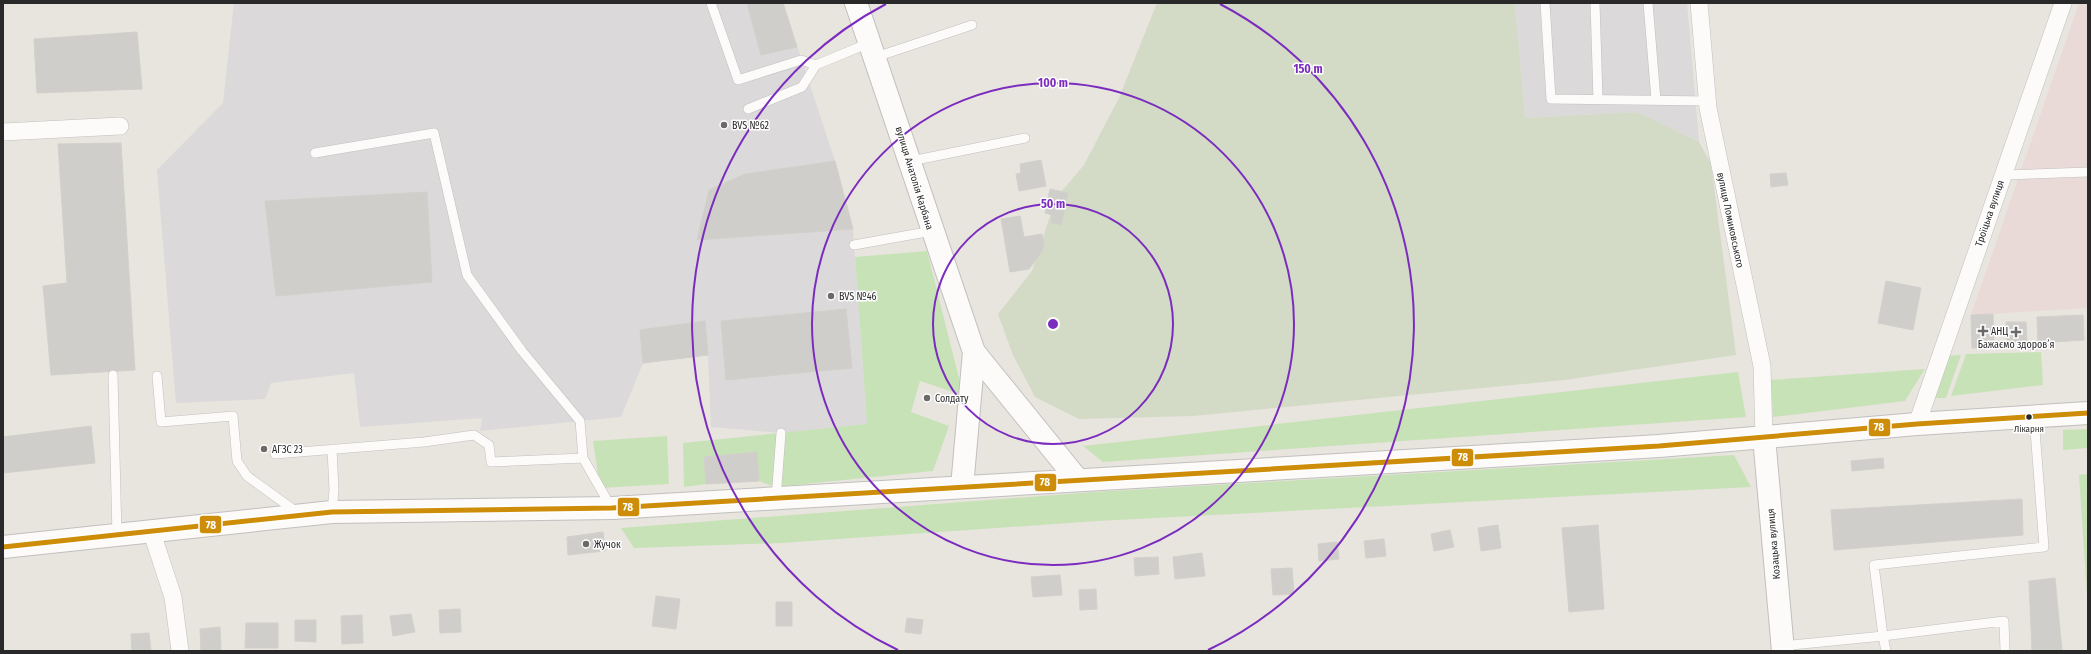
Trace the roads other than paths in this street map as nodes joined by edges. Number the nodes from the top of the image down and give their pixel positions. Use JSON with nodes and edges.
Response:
{"nodes":[{"id":1,"x":712,"y":3,"type":"edge"},
{"id":2,"x":856,"y":3,"type":"edge"},
{"id":3,"x":1545,"y":3,"type":"edge"},
{"id":4,"x":1594,"y":3,"type":"edge"},
{"id":5,"x":1648,"y":3,"type":"edge"},
{"id":6,"x":1699,"y":3,"type":"edge"},
{"id":7,"x":2062,"y":3,"type":"edge"},
{"id":8,"x":972,"y":25,"type":"dead end"},
{"id":9,"x":873,"y":50,"type":"junction"},
{"id":10,"x":816,"y":65,"type":"junction"},
{"id":11,"x":1598,"y":99,"type":"junction"},
{"id":12,"x":1656,"y":100,"type":"junction"},
{"id":13,"x":1708,"y":101,"type":"junction"},
{"id":14,"x":748,"y":109,"type":"dead end"},
{"id":15,"x":120,"y":126,"type":"dead end"},
{"id":16,"x":3,"y":132,"type":"edge"},
{"id":17,"x":1025,"y":138,"type":"dead end"},
{"id":18,"x":315,"y":153,"type":"dead end"},
{"id":19,"x":911,"y":161,"type":"junction"},
{"id":20,"x":2088,"y":172,"type":"edge"},
{"id":21,"x":2003,"y":175,"type":"junction"},
{"id":22,"x":932,"y":231,"type":"junction"},
{"id":23,"x":854,"y":245,"type":"dead end"},
{"id":24,"x":974,"y":352,"type":"junction"},
{"id":25,"x":113,"y":375,"type":"dead end"},
{"id":26,"x":157,"y":376,"type":"dead end"},
{"id":27,"x":2088,"y":413,"type":"edge"},
{"id":28,"x":2034,"y":417,"type":"junction"},
{"id":29,"x":1917,"y":424,"type":"junction"},
{"id":30,"x":781,"y":433,"type":"dead end"},
{"id":31,"x":1764,"y":437,"type":"junction"},
{"id":32,"x":332,"y":449,"type":"junction"},
{"id":33,"x":275,"y":454,"type":"dead end"},
{"id":34,"x":583,"y":458,"type":"junction"},
{"id":35,"x":1077,"y":479,"type":"junction"},
{"id":36,"x":962,"y":488,"type":"junction"},
{"id":37,"x":776,"y":498,"type":"junction"},
{"id":38,"x":612,"y":508,"type":"junction"},
{"id":39,"x":332,"y":512,"type":"junction"},
{"id":40,"x":301,"y":515,"type":"junction"},
{"id":41,"x":152,"y":533,"type":"junction"},
{"id":42,"x":117,"y":534,"type":"junction"},
{"id":43,"x":3,"y":547,"type":"edge"},
{"id":44,"x":1883,"y":636,"type":"junction"},
{"id":45,"x":1783,"y":649,"type":"edge"},
{"id":46,"x":180,"y":651,"type":"edge"},
{"id":47,"x":1886,"y":651,"type":"edge"},
{"id":48,"x":2005,"y":651,"type":"edge"}],
"edges":[{"from":1,"to":10,"type":"lane"},
{"from":2,"to":9,"type":"street","name":"вулиця Анатолія Карбана"},
{"from":3,"to":11,"type":"lane"},
{"from":4,"to":11,"type":"lane"},
{"from":5,"to":12,"type":"lane"},
{"from":6,"to":13,"type":"street","name":"вулиця Ломиковського"},
{"from":7,"to":21,"type":"street","name":"Троїцька вулиця"},
{"from":8,"to":9,"type":"lane"},
{"from":9,"to":10,"type":"lane"},
{"from":9,"to":19,"type":"street","name":"вулиця Анатолія Карбана"},
{"from":10,"to":14,"type":"lane"},
{"from":11,"to":12,"type":"lane"},
{"from":12,"to":13,"type":"lane"},
{"from":13,"to":31,"type":"street","name":"вулиця Ломиковського"},
{"from":15,"to":16,"type":"street"},
{"from":17,"to":19,"type":"lane"},
{"from":18,"to":34,"type":"lane"},
{"from":19,"to":22,"type":"street","name":"вулиця Анатолія Карбана"},
{"from":20,"to":21,"type":"lane"},
{"from":21,"to":29,"type":"street","name":"Троїцька вулиця"},
{"from":22,"to":23,"type":"lane"},
{"from":22,"to":24,"type":"street","name":"вулиця Анатолія Карбана"},
{"from":24,"to":35,"type":"street"},
{"from":24,"to":36,"type":"street"},
{"from":25,"to":42,"type":"lane"},
{"from":26,"to":40,"type":"lane"},
{"from":27,"to":28,"type":"street"},
{"from":28,"to":29,"type":"street"},
{"from":28,"to":44,"type":"lane"},
{"from":29,"to":31,"type":"street"},
{"from":30,"to":37,"type":"lane"},
{"from":31,"to":35,"type":"street"},
{"from":31,"to":45,"type":"street","name":"Козацька вулиця"},
{"from":32,"to":33,"type":"lane"},
{"from":32,"to":34,"type":"lane"},
{"from":32,"to":39,"type":"lane"},
{"from":34,"to":38,"type":"lane"},
{"from":35,"to":36,"type":"street"},
{"from":36,"to":37,"type":"street"},
{"from":37,"to":38,"type":"street"},
{"from":38,"to":39,"type":"street"},
{"from":39,"to":40,"type":"street"},
{"from":40,"to":41,"type":"street"},
{"from":41,"to":42,"type":"street"},
{"from":41,"to":46,"type":"street"},
{"from":42,"to":43,"type":"street"},
{"from":44,"to":45,"type":"lane"},
{"from":44,"to":47,"type":"lane"},
{"from":44,"to":48,"type":"lane"}]}
